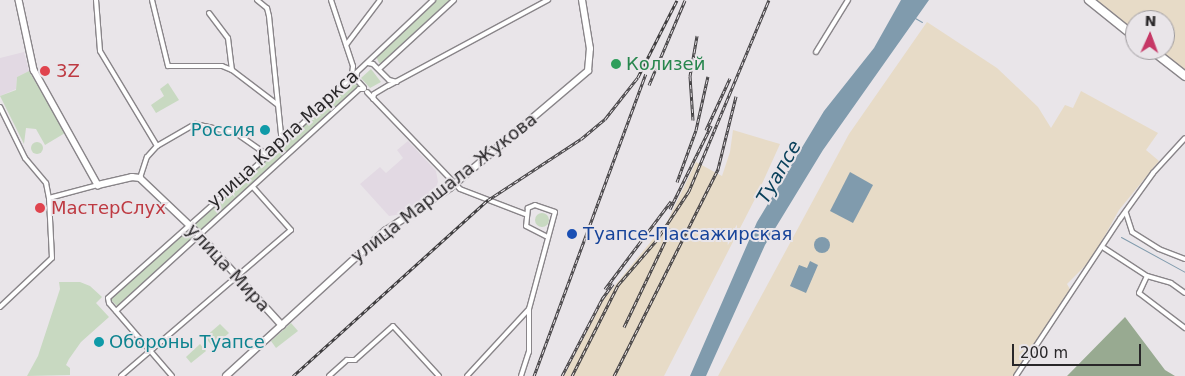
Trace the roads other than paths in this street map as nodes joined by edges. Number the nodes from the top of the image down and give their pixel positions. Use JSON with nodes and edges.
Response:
{"nodes":[{"id":1,"x":19,"y":0,"type":"edge"},
{"id":2,"x":96,"y":0,"type":"edge"},
{"id":3,"x":152,"y":0,"type":"edge"},
{"id":4,"x":257,"y":0,"type":"edge"},
{"id":5,"x":331,"y":0,"type":"edge"},
{"id":6,"x":380,"y":0,"type":"edge"},
{"id":7,"x":433,"y":0,"type":"edge"},
{"id":8,"x":454,"y":0,"type":"edge"},
{"id":9,"x":548,"y":0,"type":"edge"},
{"id":10,"x":582,"y":0,"type":"edge"},
{"id":11,"x":848,"y":0,"type":"edge"},
{"id":12,"x":1089,"y":0,"type":"edge"},
{"id":13,"x":208,"y":13,"type":"dead end"},
{"id":14,"x":1125,"y":29,"type":"edge"},
{"id":15,"x":346,"y":45,"type":"junction"},
{"id":16,"x":816,"y":52,"type":"dead end"},
{"id":17,"x":374,"y":58,"type":"junction"},
{"id":18,"x":1165,"y":60,"type":"edge"},
{"id":19,"x":368,"y":63,"type":"junction"},
{"id":20,"x":374,"y":64,"type":"junction"},
{"id":21,"x":379,"y":69,"type":"junction"},
{"id":22,"x":232,"y":70,"type":"junction"},
{"id":23,"x":355,"y":71,"type":"junction"},
{"id":24,"x":1185,"y":76,"type":"edge"},
{"id":25,"x":387,"y":78,"type":"junction"},
{"id":26,"x":397,"y":82,"type":"junction"},
{"id":27,"x":388,"y":86,"type":"junction"},
{"id":28,"x":366,"y":90,"type":"junction"},
{"id":29,"x":373,"y":96,"type":"junction"},
{"id":30,"x":278,"y":105,"type":"junction"},
{"id":31,"x":0,"y":107,"type":"edge"},
{"id":32,"x":1185,"y":138,"type":"edge"},
{"id":33,"x":282,"y":143,"type":"junction"},
{"id":34,"x":157,"y":146,"type":"junction"},
{"id":35,"x":268,"y":155,"type":"junction"},
{"id":36,"x":140,"y":178,"type":"junction"},
{"id":37,"x":98,"y":185,"type":"junction"},
{"id":38,"x":454,"y":185,"type":"junction"},
{"id":39,"x":253,"y":187,"type":"junction"},
{"id":40,"x":49,"y":198,"type":"junction"},
{"id":41,"x":1126,"y":213,"type":"junction"},
{"id":42,"x":526,"y":214,"type":"junction"},
{"id":43,"x":188,"y":225,"type":"junction"},
{"id":44,"x":200,"y":235,"type":"junction"},
{"id":45,"x":546,"y":236,"type":"junction"},
{"id":46,"x":1104,"y":248,"type":"junction"},
{"id":47,"x":1185,"y":258,"type":"edge"},
{"id":48,"x":1147,"y":276,"type":"junction"},
{"id":49,"x":238,"y":278,"type":"junction"},
{"id":50,"x":1185,"y":293,"type":"edge"},
{"id":51,"x":0,"y":307,"type":"edge"},
{"id":52,"x":529,"y":309,"type":"junction"},
{"id":53,"x":116,"y":311,"type":"junction"},
{"id":54,"x":282,"y":325,"type":"junction"},
{"id":55,"x":1185,"y":328,"type":"edge"},
{"id":56,"x":149,"y":350,"type":"junction"},
{"id":57,"x":121,"y":376,"type":"edge"},
{"id":58,"x":172,"y":376,"type":"edge"},
{"id":59,"x":226,"y":376,"type":"edge"},
{"id":60,"x":328,"y":376,"type":"edge"},
{"id":61,"x":439,"y":376,"type":"edge"},
{"id":62,"x":467,"y":376,"type":"edge"},
{"id":63,"x":521,"y":376,"type":"edge"},
{"id":64,"x":1016,"y":376,"type":"edge"}],
"edges":[{"from":1,"to":37,"type":"main road"},
{"from":2,"to":34,"type":"street"},
{"from":3,"to":22,"type":"street"},
{"from":4,"to":30,"type":"street"},
{"from":5,"to":15,"type":"street"},
{"from":6,"to":15,"type":"street"},
{"from":7,"to":17,"type":"street","name":"улица Карла Маркса"},
{"from":8,"to":21,"type":"street","name":"улица Карла Маркса"},
{"from":9,"to":26,"type":"street"},
{"from":10,"to":38,"type":"main road","name":"улица Маршала Жукова"},
{"from":11,"to":16,"type":"street"},
{"from":12,"to":14,"type":"highway"},
{"from":13,"to":22,"type":"street"},
{"from":15,"to":23,"type":"street"},
{"from":17,"to":19,"type":"street","name":"улица Карла Маркса"},
{"from":17,"to":20,"type":"street","name":"улица Карла Маркса"},
{"from":18,"to":24,"type":"highway"},
{"from":19,"to":20,"type":"street"},
{"from":19,"to":23,"type":"street","name":"улица Карла Маркса"},
{"from":20,"to":21,"type":"street"},
{"from":21,"to":25,"type":"street"},
{"from":22,"to":30,"type":"street"},
{"from":23,"to":28,"type":"street"},
{"from":23,"to":33,"type":"street","name":"улица Карла Маркса"},
{"from":25,"to":26,"type":"street"},
{"from":25,"to":27,"type":"street"},
{"from":26,"to":27,"type":"street"},
{"from":27,"to":29,"type":"street"},
{"from":28,"to":29,"type":"street"},
{"from":28,"to":39,"type":"street","name":"улица Карла Маркса"},
{"from":29,"to":38,"type":"street"},
{"from":30,"to":33,"type":"street"},
{"from":31,"to":40,"type":"street"},
{"from":32,"to":41,"type":"street"},
{"from":33,"to":35,"type":"street","name":"улица Карла Маркса"},
{"from":34,"to":35,"type":"street"},
{"from":34,"to":36,"type":"street"},
{"from":35,"to":43,"type":"street","name":"улица Карла Маркса"},
{"from":36,"to":37,"type":"main road"},
{"from":36,"to":43,"type":"main road","name":"улица Мира"},
{"from":37,"to":40,"type":"street"},
{"from":38,"to":42,"type":"street"},
{"from":38,"to":54,"type":"main road","name":"улица Маршала Жукова"},
{"from":39,"to":44,"type":"street","name":"улица Карла Маркса"},
{"from":39,"to":49,"type":"street"},
{"from":40,"to":51,"type":"street"},
{"from":41,"to":46,"type":"street"},
{"from":41,"to":47,"type":"street"},
{"from":42,"to":45,"type":"street"},
{"from":42,"to":45,"type":"street"},
{"from":43,"to":44,"type":"main road","name":"улица Мира"},
{"from":43,"to":53,"type":"street","name":"улица Карла Маркса"},
{"from":44,"to":49,"type":"main road","name":"улица Мира"},
{"from":44,"to":53,"type":"street","name":"улица Карла Маркса"},
{"from":45,"to":52,"type":"street"},
{"from":46,"to":48,"type":"street"},
{"from":46,"to":64,"type":"street"},
{"from":48,"to":50,"type":"street"},
{"from":48,"to":55,"type":"street"},
{"from":49,"to":54,"type":"main road","name":"улица Мира"},
{"from":49,"to":56,"type":"street"},
{"from":52,"to":62,"type":"street"},
{"from":52,"to":63,"type":"street"},
{"from":53,"to":56,"type":"street"},
{"from":54,"to":59,"type":"main road","name":"улица Маршала Жукова"},
{"from":56,"to":57,"type":"street"},
{"from":56,"to":58,"type":"street"},
{"from":60,"to":61,"type":"street"}]}
